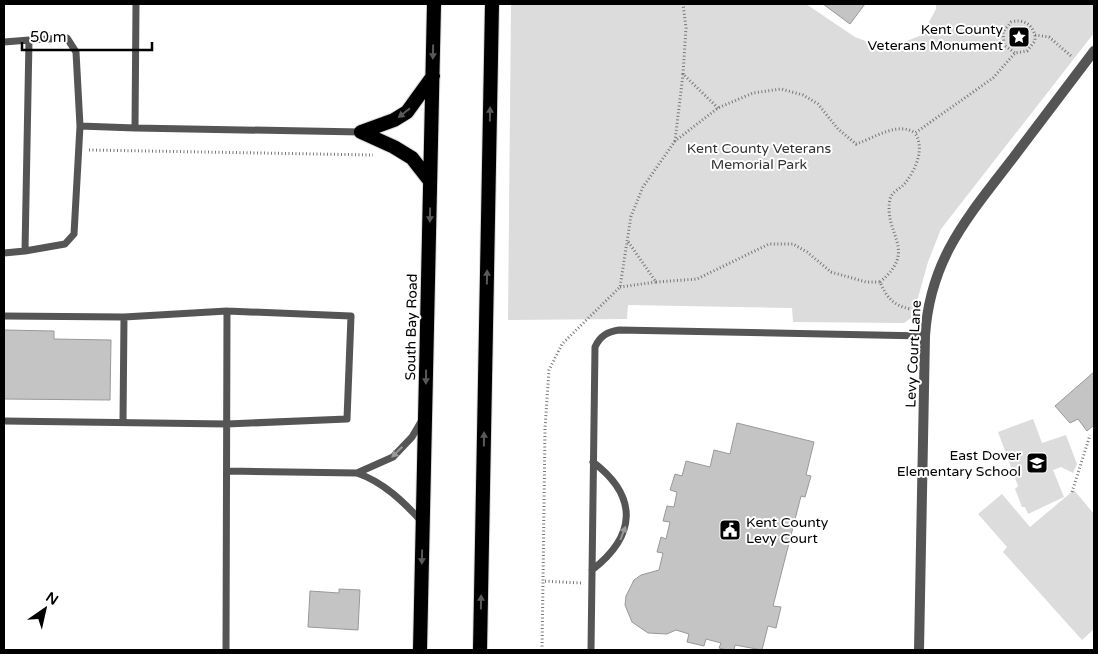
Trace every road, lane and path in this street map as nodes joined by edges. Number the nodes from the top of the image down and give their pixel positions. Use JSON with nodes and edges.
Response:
{"nodes":[{"id":1,"x":136,"y":4,"type":"edge"},
{"id":2,"x":434,"y":4,"type":"edge"},
{"id":3,"x":492,"y":4,"type":"edge"},
{"id":4,"x":683,"y":4,"type":"edge"},
{"id":5,"x":1035,"y":34,"type":"junction"},
{"id":6,"x":29,"y":40,"type":"junction"},
{"id":7,"x":4,"y":42,"type":"edge"},
{"id":8,"x":1094,"y":51,"type":"edge"},
{"id":9,"x":1015,"y":53,"type":"junction"},
{"id":10,"x":1071,"y":56,"type":"dead end"},
{"id":11,"x":683,"y":74,"type":"junction"},
{"id":12,"x":433,"y":76,"type":"junction"},
{"id":13,"x":718,"y":108,"type":"junction"},
{"id":14,"x":80,"y":126,"type":"junction"},
{"id":15,"x":135,"y":128,"type":"junction"},
{"id":16,"x":361,"y":132,"type":"junction"},
{"id":17,"x":915,"y":133,"type":"junction"},
{"id":18,"x":86,"y":150,"type":"dead end"},
{"id":19,"x":379,"y":156,"type":"dead end"},
{"id":20,"x":430,"y":181,"type":"junction"},
{"id":21,"x":627,"y":240,"type":"dead end"},
{"id":22,"x":25,"y":251,"type":"junction"},
{"id":23,"x":4,"y":253,"type":"edge"},
{"id":24,"x":656,"y":282,"type":"junction"},
{"id":25,"x":880,"y":282,"type":"junction"},
{"id":26,"x":620,"y":287,"type":"dead end"},
{"id":27,"x":910,"y":308,"type":"dead end"},
{"id":28,"x":227,"y":311,"type":"junction"},
{"id":29,"x":4,"y":316,"type":"edge"},
{"id":30,"x":124,"y":317,"type":"junction"},
{"id":31,"x":925,"y":336,"type":"junction"},
{"id":32,"x":425,"y":415,"type":"junction"},
{"id":33,"x":4,"y":420,"type":"edge"},
{"id":34,"x":123,"y":422,"type":"junction"},
{"id":35,"x":227,"y":424,"type":"junction"},
{"id":36,"x":1090,"y":435,"type":"dead end"},
{"id":37,"x":594,"y":462,"type":"junction"},
{"id":38,"x":227,"y":471,"type":"junction"},
{"id":39,"x":357,"y":473,"type":"junction"},
{"id":40,"x":1072,"y":492,"type":"dead end"},
{"id":41,"x":423,"y":522,"type":"junction"},
{"id":42,"x":592,"y":570,"type":"junction"},
{"id":43,"x":543,"y":581,"type":"dead end"},
{"id":44,"x":226,"y":650,"type":"edge"},
{"id":45,"x":420,"y":650,"type":"edge"},
{"id":46,"x":480,"y":650,"type":"edge"},
{"id":47,"x":542,"y":650,"type":"edge"},
{"id":48,"x":591,"y":650,"type":"edge"},
{"id":49,"x":919,"y":650,"type":"edge"}],
"edges":[{"from":1,"to":15,"type":"lane"},
{"from":2,"to":12,"type":"highway","name":"South Bay Road","one_way":true},
{"from":46,"to":3,"type":"highway","one_way":true},
{"from":4,"to":11,"type":"path"},
{"from":5,"to":9,"type":"path"},
{"from":5,"to":9,"type":"path"},
{"from":5,"to":10,"type":"path"},
{"from":6,"to":7,"type":"lane"},
{"from":6,"to":14,"type":"lane"},
{"from":6,"to":22,"type":"lane"},
{"from":8,"to":31,"type":"street","name":"Levy Court Lane"},
{"from":9,"to":17,"type":"path"},
{"from":11,"to":13,"type":"path"},
{"from":11,"to":13,"type":"path"},
{"from":12,"to":16,"type":"highway","one_way":true},
{"from":12,"to":20,"type":"highway","name":"South Bay Road"},
{"from":13,"to":17,"type":"path"},
{"from":14,"to":15,"type":"lane"},
{"from":14,"to":22,"type":"lane"},
{"from":15,"to":16,"type":"lane"},
{"from":16,"to":20,"type":"highway"},
{"from":17,"to":25,"type":"path"},
{"from":18,"to":19,"type":"path"},
{"from":20,"to":32,"type":"highway","name":"South Bay Road","one_way":true},
{"from":21,"to":24,"type":"path"},
{"from":22,"to":23,"type":"lane"},
{"from":24,"to":25,"type":"path"},
{"from":24,"to":26,"type":"path"},
{"from":25,"to":27,"type":"path"},
{"from":28,"to":30,"type":"lane"},
{"from":28,"to":35,"type":"lane"},
{"from":28,"to":35,"type":"lane"},
{"from":29,"to":30,"type":"lane"},
{"from":30,"to":34,"type":"lane"},
{"from":31,"to":37,"type":"lane"},
{"from":31,"to":49,"type":"street","name":"Levy Court Lane"},
{"from":32,"to":39,"type":"lane","one_way":true},
{"from":32,"to":41,"type":"highway","name":"South Bay Road"},
{"from":33,"to":34,"type":"lane"},
{"from":34,"to":35,"type":"lane"},
{"from":35,"to":38,"type":"lane"},
{"from":36,"to":40,"type":"path"},
{"from":37,"to":42,"type":"lane"},
{"from":42,"to":37,"type":"lane","one_way":true},
{"from":38,"to":39,"type":"lane"},
{"from":38,"to":44,"type":"lane"},
{"from":39,"to":41,"type":"lane"},
{"from":41,"to":45,"type":"highway","name":"South Bay Road","one_way":true},
{"from":42,"to":48,"type":"lane"},
{"from":43,"to":47,"type":"path"}]}
